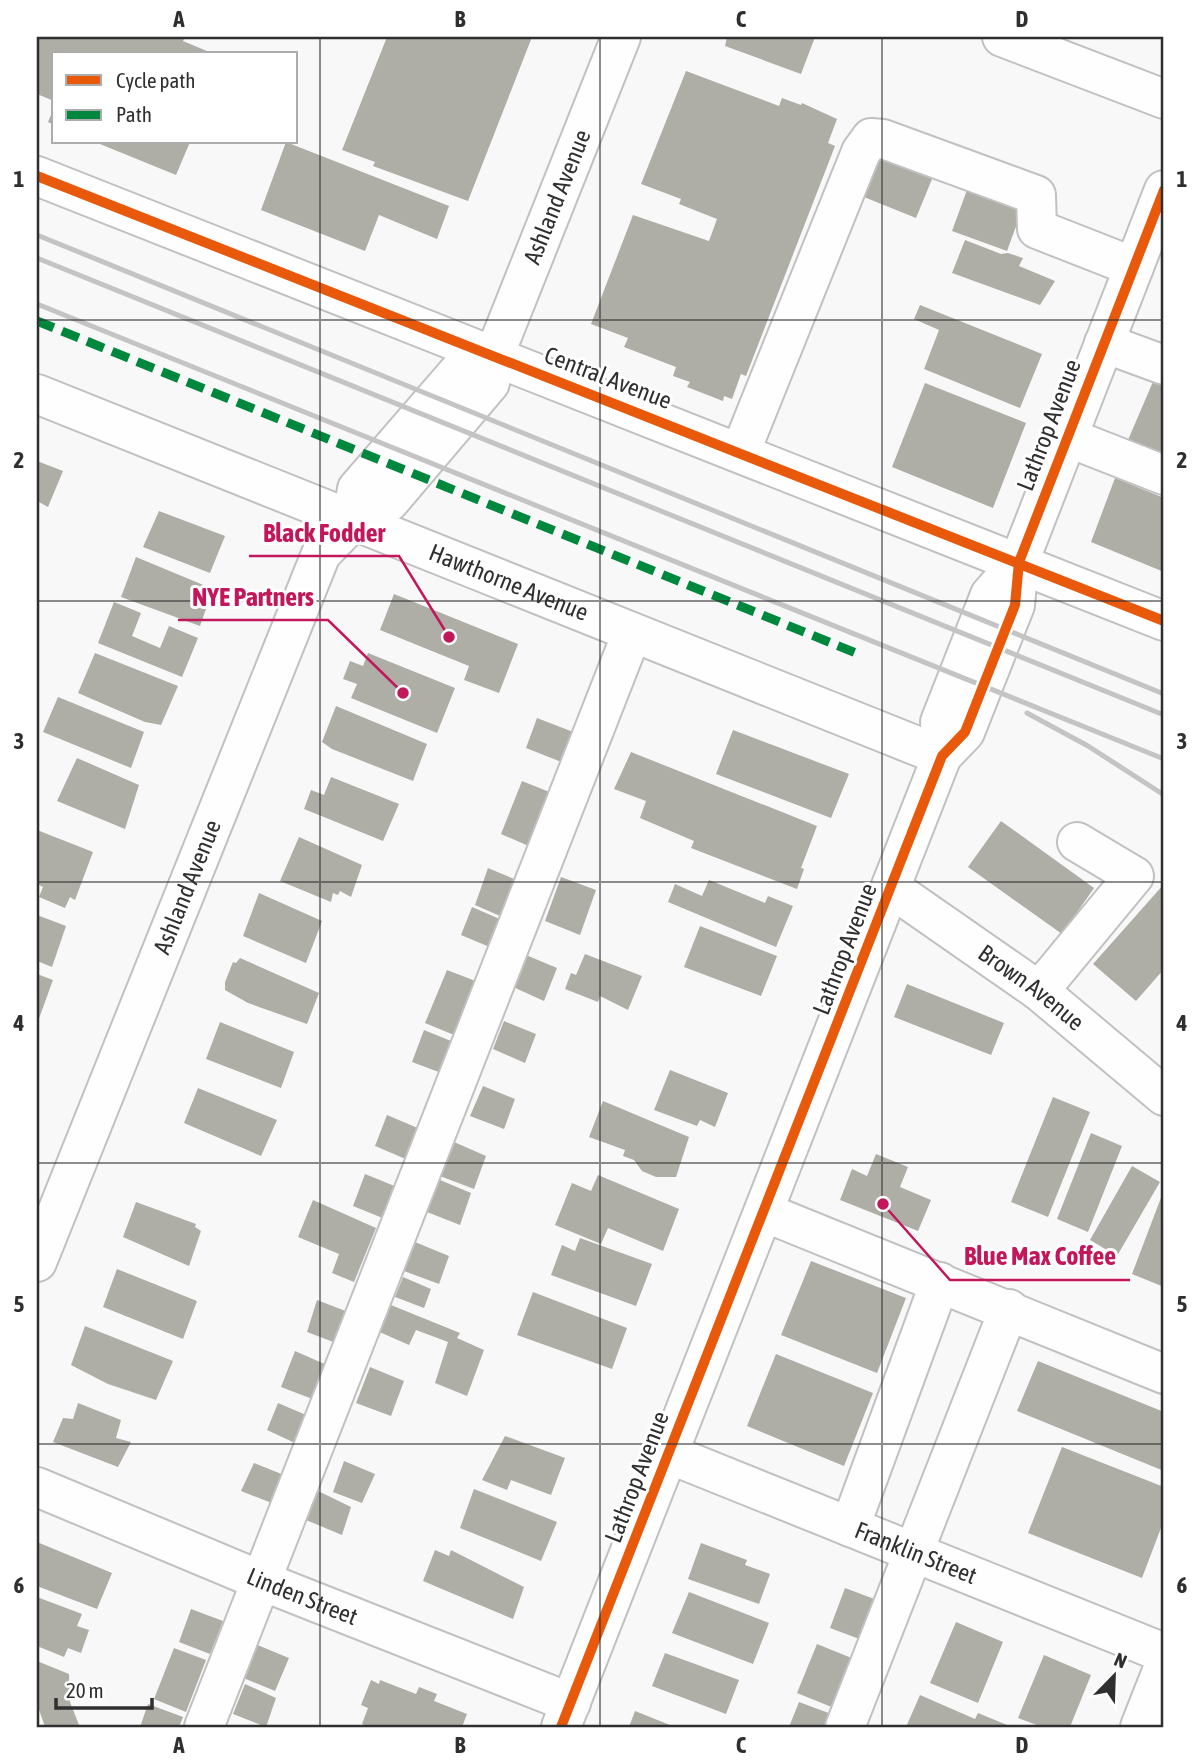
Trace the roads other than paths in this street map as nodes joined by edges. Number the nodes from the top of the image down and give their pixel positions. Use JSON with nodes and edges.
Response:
{"nodes":[{"id":1,"x":621,"y":37,"type":"edge"},
{"id":2,"x":1002,"y":37,"type":"edge"},
{"id":3,"x":1164,"y":99,"type":"edge"},
{"id":4,"x":37,"y":176,"type":"edge"},
{"id":5,"x":1164,"y":190,"type":"edge"},
{"id":6,"x":1134,"y":267,"type":"junction"},
{"id":7,"x":1104,"y":343,"type":"junction"},
{"id":8,"x":494,"y":356,"type":"junction"},
{"id":9,"x":1164,"y":365,"type":"edge"},
{"id":10,"x":37,"y":394,"type":"edge"},
{"id":11,"x":1068,"y":437,"type":"junction"},
{"id":12,"x":740,"y":453,"type":"junction"},
{"id":13,"x":1164,"y":475,"type":"edge"},
{"id":14,"x":352,"y":522,"type":"junction"},
{"id":15,"x":1018,"y":562,"type":"junction"},
{"id":16,"x":1164,"y":621,"type":"edge"},
{"id":17,"x":632,"y":633,"type":"junction"},
{"id":18,"x":942,"y":756,"type":"junction"},
{"id":19,"x":1077,"y":842,"type":"dead end"},
{"id":20,"x":891,"y":888,"type":"junction"},
{"id":21,"x":1039,"y":991,"type":"junction"},
{"id":22,"x":1164,"y":1096,"type":"edge"},
{"id":23,"x":764,"y":1212,"type":"junction"},
{"id":24,"x":37,"y":1262,"type":"edge"},
{"id":25,"x":940,"y":1282,"type":"junction"},
{"id":26,"x":1009,"y":1309,"type":"junction"},
{"id":27,"x":1164,"y":1374,"type":"edge"},
{"id":28,"x":669,"y":1454,"type":"junction"},
{"id":29,"x":37,"y":1487,"type":"edge"},
{"id":30,"x":850,"y":1527,"type":"junction"},
{"id":31,"x":915,"y":1553,"type":"junction"},
{"id":32,"x":262,"y":1581,"type":"junction"},
{"id":33,"x":1164,"y":1653,"type":"edge"},
{"id":34,"x":1164,"y":1666,"type":"edge"},
{"id":35,"x":566,"y":1715,"type":"edge"},
{"id":36,"x":204,"y":1727,"type":"edge"},
{"id":37,"x":845,"y":1727,"type":"edge"},
{"id":38,"x":1140,"y":1727,"type":"edge"}],
"edges":[{"from":1,"to":8,"type":"street","name":"Ashland Avenue"},
{"from":2,"to":3,"type":"street"},
{"from":4,"to":8,"type":"street","name":"Central Avenue"},
{"from":5,"to":6,"type":"street","name":"Lathrop Avenue"},
{"from":6,"to":7,"type":"street","name":"Lathrop Avenue"},
{"from":6,"to":12,"type":"street"},
{"from":7,"to":9,"type":"street"},
{"from":7,"to":11,"type":"street","name":"Lathrop Avenue"},
{"from":8,"to":12,"type":"street","name":"Central Avenue"},
{"from":8,"to":14,"type":"street","name":"Ashland Avenue"},
{"from":10,"to":14,"type":"street","name":"Hawthorne Avenue"},
{"from":11,"to":13,"type":"street"},
{"from":11,"to":15,"type":"street","name":"Lathrop Avenue"},
{"from":12,"to":15,"type":"street","name":"Central Avenue"},
{"from":14,"to":17,"type":"street","name":"Hawthorne Avenue"},
{"from":14,"to":24,"type":"street","name":"Ashland Avenue"},
{"from":15,"to":16,"type":"street","name":"Central Avenue"},
{"from":15,"to":18,"type":"street","name":"Lathrop Avenue"},
{"from":17,"to":18,"type":"street","name":"Hawthorne Avenue"},
{"from":17,"to":32,"type":"street"},
{"from":18,"to":20,"type":"street","name":"Lathrop Avenue"},
{"from":19,"to":21,"type":"street"},
{"from":20,"to":21,"type":"street","name":"Brown Avenue"},
{"from":20,"to":23,"type":"street","name":"Lathrop Avenue"},
{"from":21,"to":22,"type":"street","name":"Brown Avenue"},
{"from":23,"to":25,"type":"street"},
{"from":23,"to":28,"type":"street","name":"Lathrop Avenue"},
{"from":25,"to":26,"type":"street"},
{"from":25,"to":30,"type":"street"},
{"from":26,"to":27,"type":"street"},
{"from":26,"to":31,"type":"street"},
{"from":28,"to":30,"type":"street","name":"Franklin Street"},
{"from":28,"to":35,"type":"street","name":"Lathrop Avenue"},
{"from":29,"to":32,"type":"street","name":"Linden Street"},
{"from":30,"to":31,"type":"street","name":"Franklin Street"},
{"from":31,"to":33,"type":"street","name":"Franklin Street"},
{"from":31,"to":37,"type":"street"},
{"from":32,"to":35,"type":"street","name":"Linden Street"},
{"from":32,"to":36,"type":"street"},
{"from":34,"to":38,"type":"street"}]}
